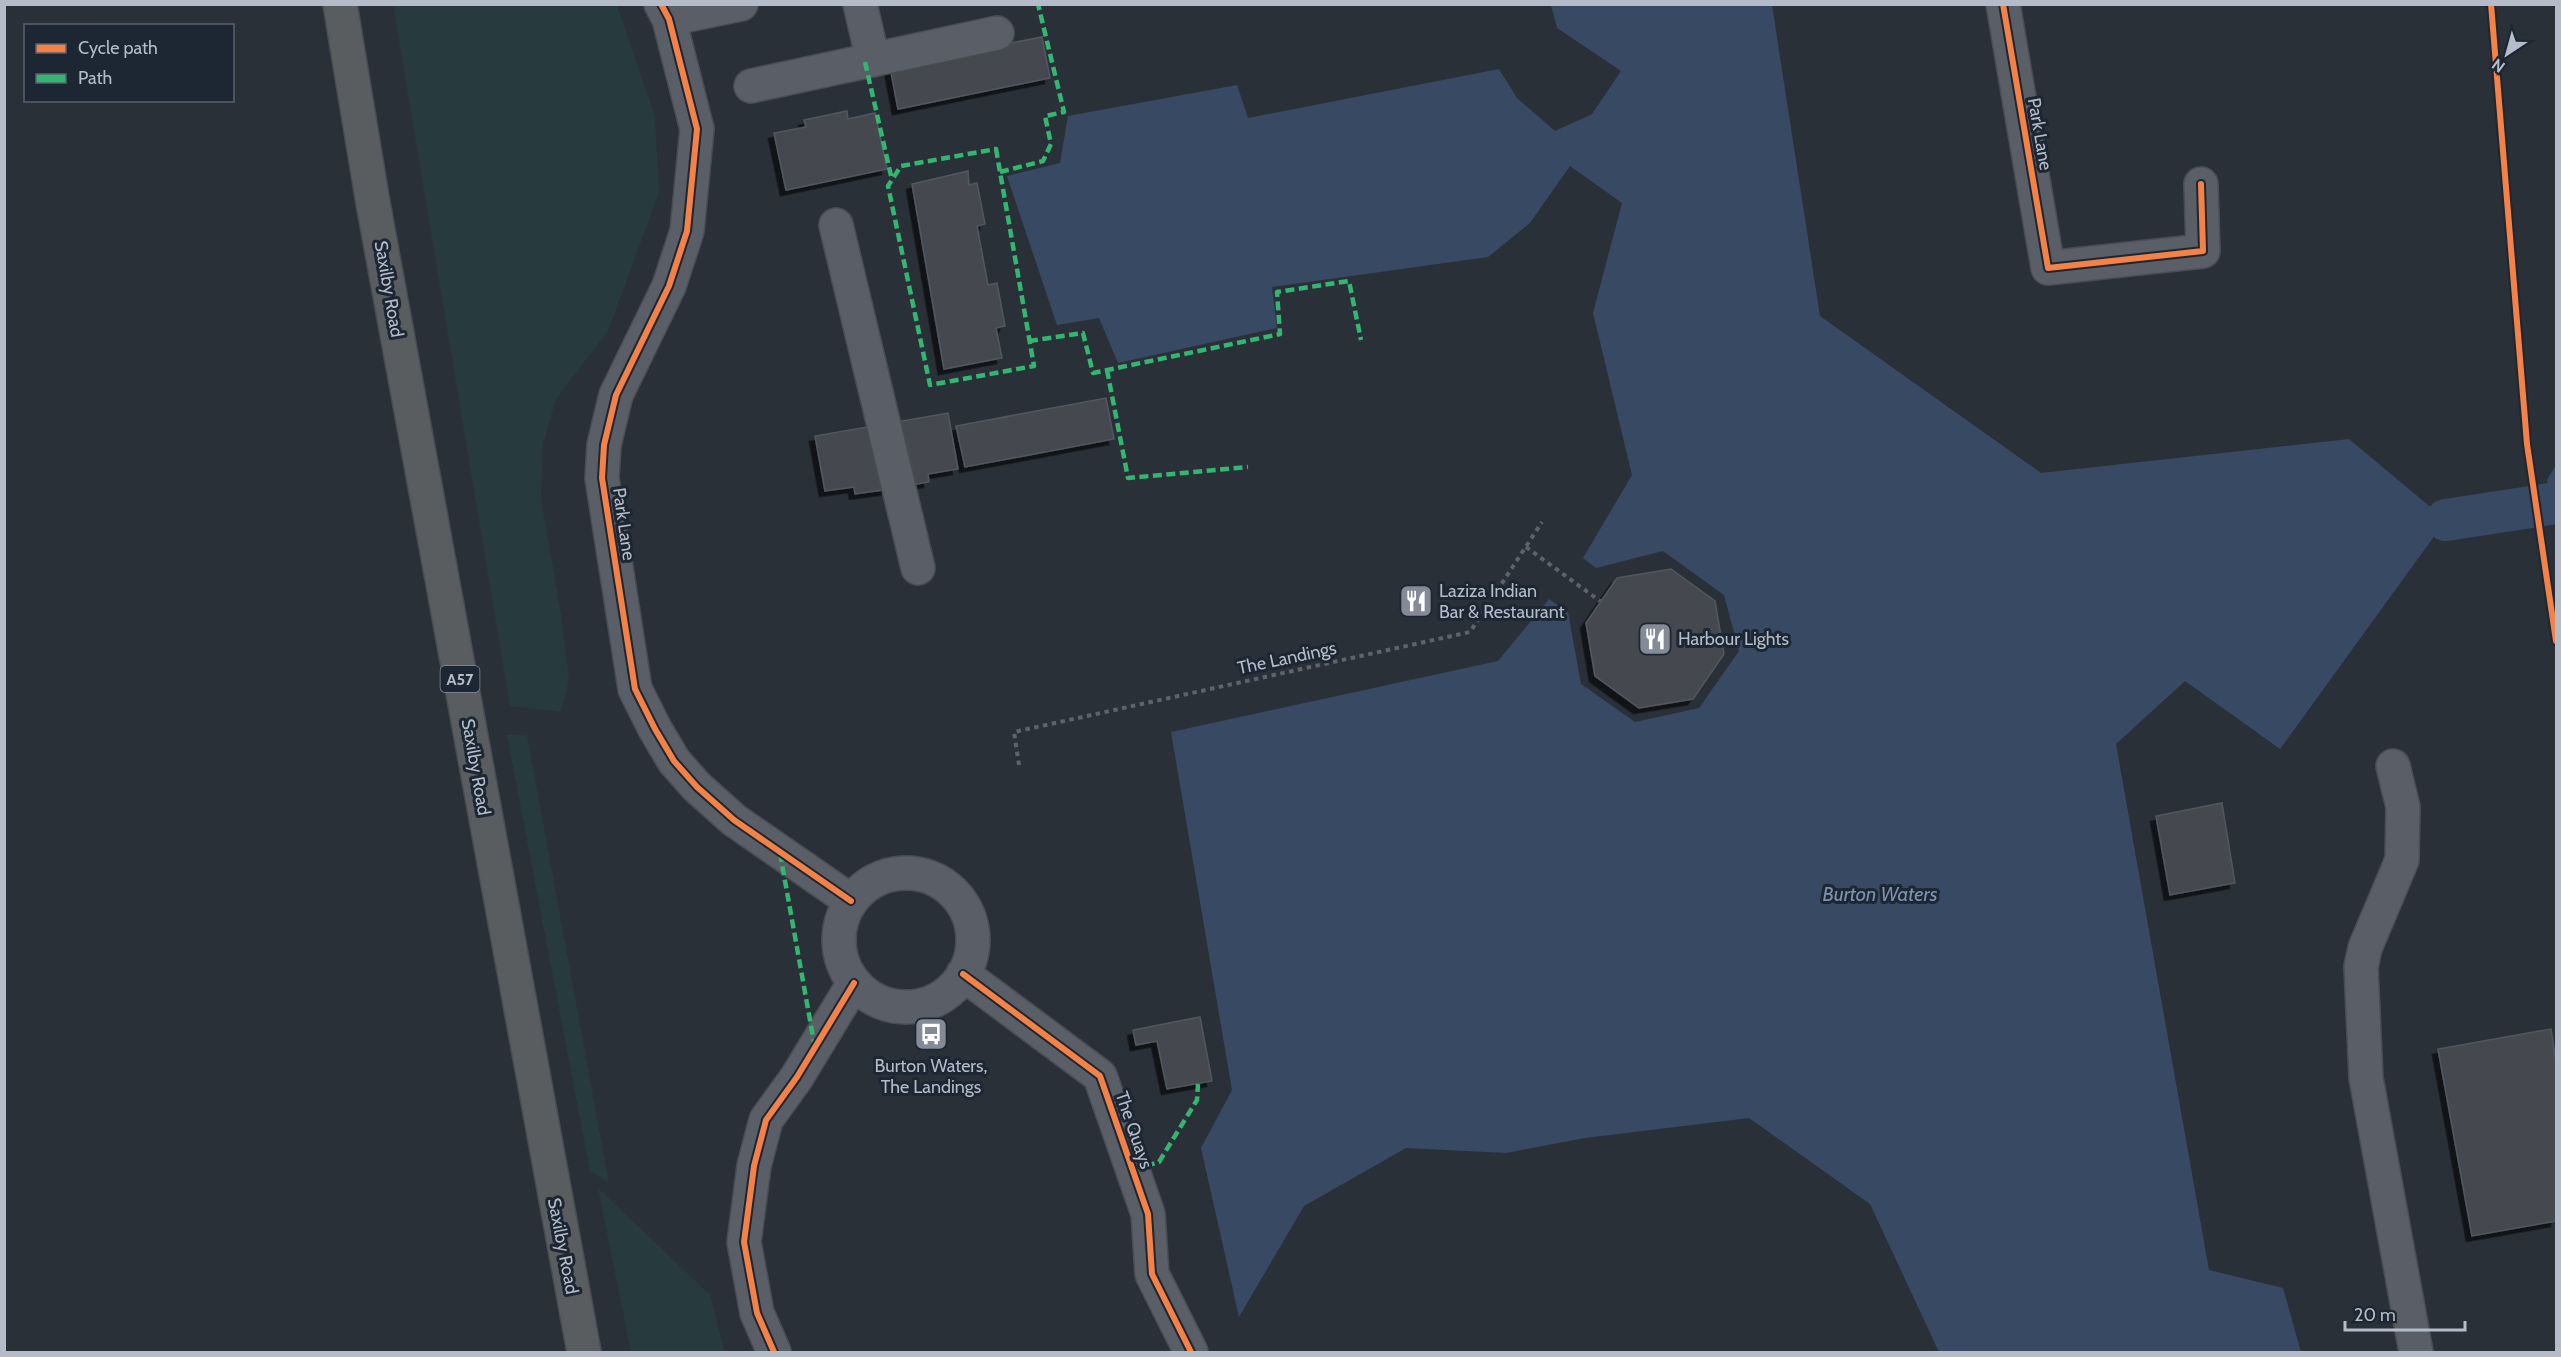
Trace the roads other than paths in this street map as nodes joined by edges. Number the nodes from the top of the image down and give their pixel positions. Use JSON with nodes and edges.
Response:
{"nodes":[{"id":1,"x":340,"y":4,"type":"edge"},
{"id":2,"x":741,"y":4,"type":"edge"},
{"id":3,"x":860,"y":4,"type":"edge"},
{"id":4,"x":2003,"y":4,"type":"edge"},
{"id":5,"x":665,"y":12,"type":"edge"},
{"id":6,"x":997,"y":33,"type":"dead end"},
{"id":7,"x":873,"y":60,"type":"junction"},
{"id":8,"x":751,"y":86,"type":"dead end"},
{"id":9,"x":2201,"y":184,"type":"dead end"},
{"id":10,"x":836,"y":225,"type":"dead end"},
{"id":11,"x":918,"y":568,"type":"dead end"},
{"id":12,"x":2392,"y":766,"type":"dead end"},
{"id":13,"x":851,"y":901,"type":"junction"},
{"id":14,"x":963,"y":974,"type":"junction"},
{"id":15,"x":854,"y":983,"type":"junction"},
{"id":16,"x":584,"y":1353,"type":"edge"},
{"id":17,"x":774,"y":1353,"type":"edge"},
{"id":18,"x":1191,"y":1353,"type":"edge"},
{"id":19,"x":2416,"y":1353,"type":"edge"}],
"edges":[{"from":1,"to":16,"type":"highway","name":"Saxilby Road","number":"A57"},
{"from":2,"to":5,"type":"street"},
{"from":3,"to":7,"type":"street"},
{"from":4,"to":9,"type":"street","name":"Park Lane"},
{"from":5,"to":13,"type":"street","name":"Park Lane"},
{"from":6,"to":7,"type":"street"},
{"from":7,"to":8,"type":"street"},
{"from":10,"to":11,"type":"street"},
{"from":12,"to":19,"type":"street"},
{"from":13,"to":14,"type":"street"},
{"from":13,"to":15,"type":"street"},
{"from":14,"to":15,"type":"street"},
{"from":14,"to":18,"type":"street","name":"The Quays"},
{"from":15,"to":17,"type":"street"}]}
